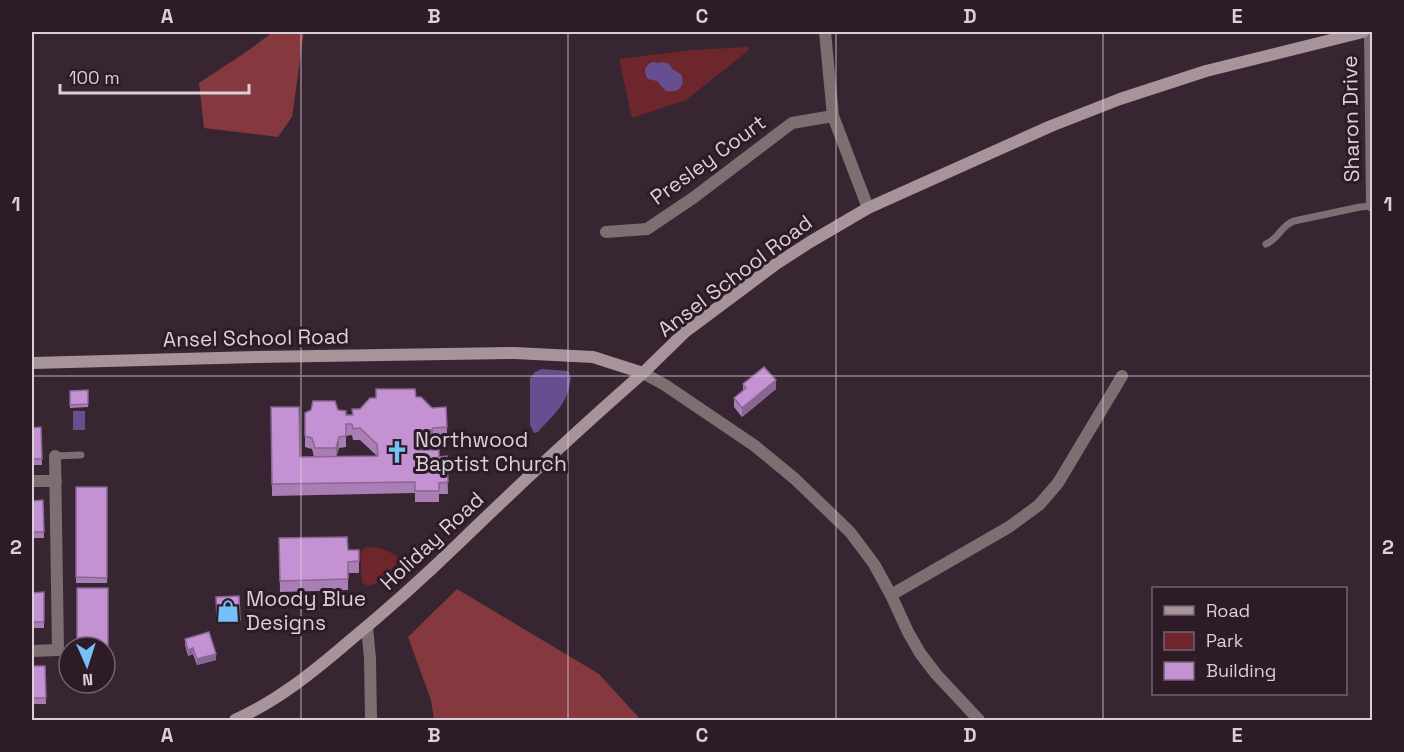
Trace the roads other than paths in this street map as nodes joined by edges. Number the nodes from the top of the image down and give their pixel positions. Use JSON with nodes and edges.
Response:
{"nodes":[{"id":1,"x":825,"y":32,"type":"edge"},
{"id":2,"x":1363,"y":32,"type":"edge"},
{"id":3,"x":1370,"y":32,"type":"edge"},
{"id":4,"x":833,"y":116,"type":"junction"},
{"id":5,"x":1372,"y":206,"type":"edge"},
{"id":6,"x":868,"y":208,"type":"junction"},
{"id":7,"x":606,"y":232,"type":"dead end"},
{"id":8,"x":1266,"y":244,"type":"dead end"},
{"id":9,"x":32,"y":363,"type":"edge"},
{"id":10,"x":643,"y":373,"type":"junction"},
{"id":11,"x":1122,"y":376,"type":"dead end"},
{"id":12,"x":81,"y":454,"type":"dead end"},
{"id":13,"x":55,"y":456,"type":"joint"},
{"id":14,"x":32,"y":481,"type":"edge"},
{"id":15,"x":56,"y":481,"type":"junction"},
{"id":16,"x":891,"y":595,"type":"junction"},
{"id":17,"x":367,"y":627,"type":"junction"},
{"id":18,"x":32,"y":651,"type":"edge"},
{"id":19,"x":235,"y":720,"type":"edge"},
{"id":20,"x":371,"y":720,"type":"edge"},
{"id":21,"x":979,"y":720,"type":"edge"}],
"edges":[{"from":1,"to":4,"type":"street"},
{"from":2,"to":6,"type":"street","name":"Ansel School Road"},
{"from":3,"to":5,"type":"street","name":"Sharon Drive"},
{"from":4,"to":6,"type":"street"},
{"from":4,"to":7,"type":"street","name":"Presley Court"},
{"from":5,"to":8,"type":"lane"},
{"from":6,"to":10,"type":"street","name":"Ansel School Road"},
{"from":9,"to":10,"type":"street","name":"Ansel School Road"},
{"from":10,"to":16,"type":"street"},
{"from":10,"to":17,"type":"street","name":"Holiday Road"},
{"from":11,"to":16,"type":"street"},
{"from":12,"to":13,"type":"lane"},
{"from":13,"to":15,"type":"street"},
{"from":14,"to":15,"type":"street"},
{"from":15,"to":18,"type":"street"},
{"from":16,"to":21,"type":"street"},
{"from":17,"to":19,"type":"street","name":"Holiday Road"},
{"from":17,"to":20,"type":"street"}]}
